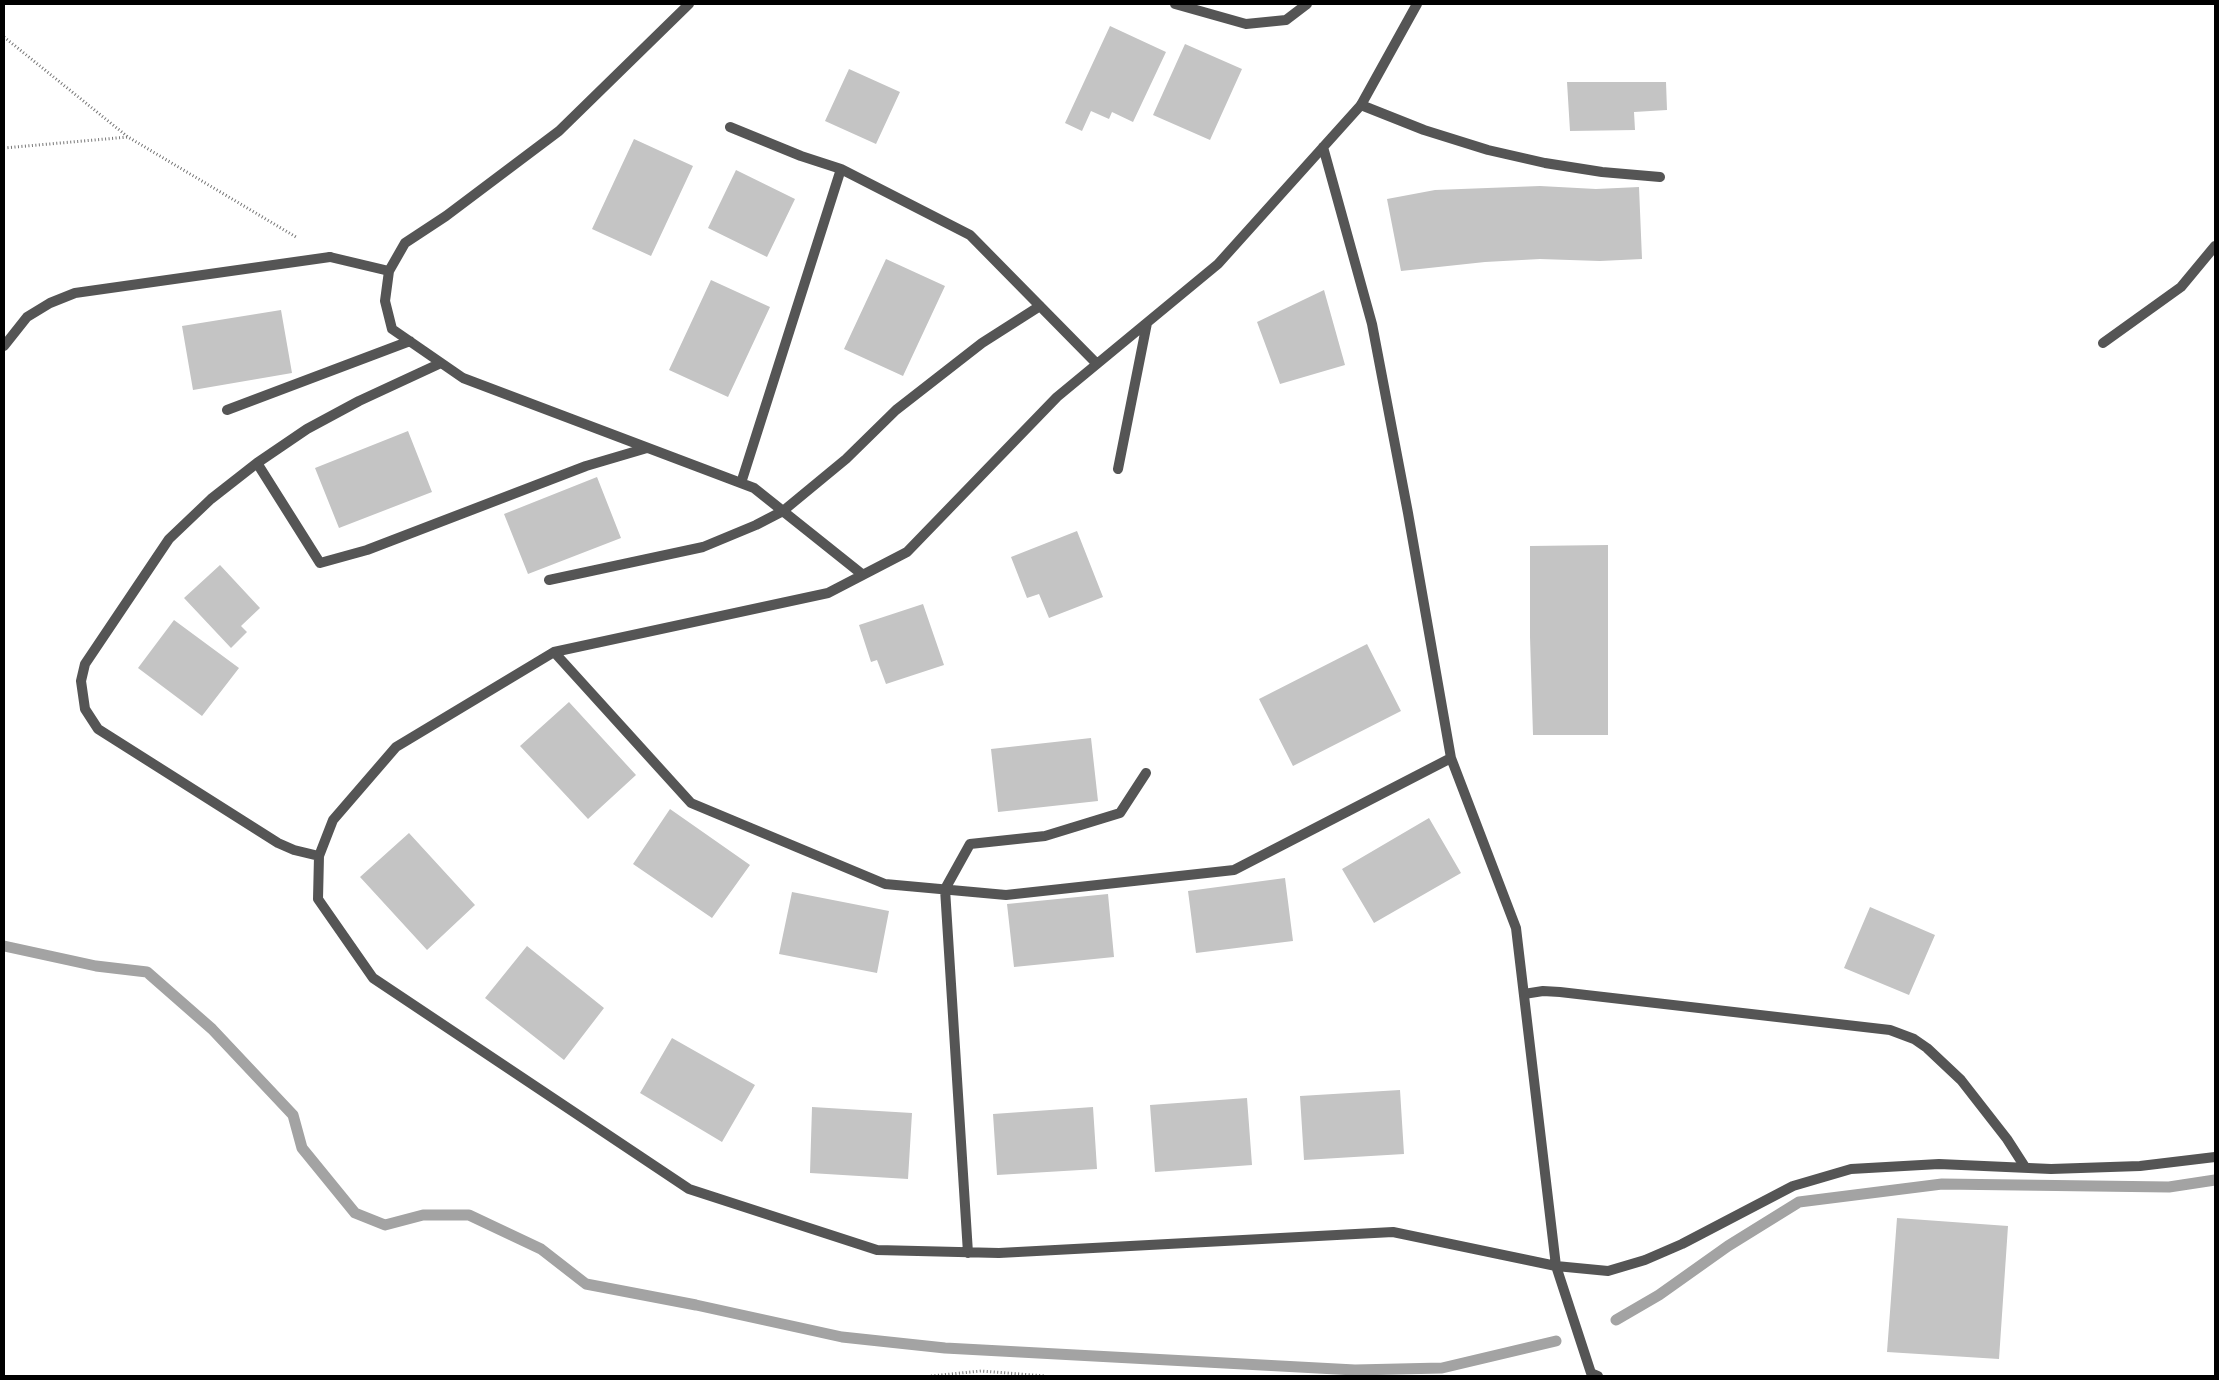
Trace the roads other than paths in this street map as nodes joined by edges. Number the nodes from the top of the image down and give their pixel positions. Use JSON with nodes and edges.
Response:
{"nodes":[{"id":1,"x":689,"y":4,"type":"edge"},
{"id":2,"x":1176,"y":4,"type":"edge"},
{"id":3,"x":1307,"y":4,"type":"edge"},
{"id":4,"x":1416,"y":4,"type":"edge"},
{"id":5,"x":1361,"y":105,"type":"junction"},
{"id":6,"x":730,"y":126,"type":"dead end"},
{"id":7,"x":1323,"y":148,"type":"junction"},
{"id":8,"x":841,"y":169,"type":"junction"},
{"id":9,"x":1660,"y":177,"type":"dead end"},
{"id":10,"x":2215,"y":246,"type":"edge"},
{"id":11,"x":389,"y":271,"type":"junction"},
{"id":12,"x":1040,"y":306,"type":"junction"},
{"id":13,"x":1147,"y":323,"type":"junction"},
{"id":14,"x":410,"y":341,"type":"junction"},
{"id":15,"x":2103,"y":342,"type":"dead end"},
{"id":16,"x":4,"y":346,"type":"edge"},
{"id":17,"x":441,"y":363,"type":"junction"},
{"id":18,"x":1097,"y":364,"type":"junction"},
{"id":19,"x":227,"y":410,"type":"dead end"},
{"id":20,"x":646,"y":448,"type":"junction"},
{"id":21,"x":257,"y":463,"type":"junction"},
{"id":22,"x":1118,"y":469,"type":"dead end"},
{"id":23,"x":741,"y":484,"type":"junction"},
{"id":24,"x":783,"y":511,"type":"junction"},
{"id":25,"x":863,"y":575,"type":"junction"},
{"id":26,"x":549,"y":580,"type":"dead end"},
{"id":27,"x":554,"y":652,"type":"junction"},
{"id":28,"x":1452,"y":758,"type":"junction"},
{"id":29,"x":1146,"y":773,"type":"dead end"},
{"id":30,"x":320,"y":856,"type":"junction"},
{"id":31,"x":945,"y":889,"type":"junction"},
{"id":32,"x":1524,"y":994,"type":"junction"},
{"id":33,"x":2215,"y":1157,"type":"edge"},
{"id":34,"x":2025,"y":1168,"type":"junction"},
{"id":35,"x":968,"y":1253,"type":"junction"},
{"id":36,"x":1556,"y":1266,"type":"junction"},
{"id":37,"x":1598,"y":1376,"type":"edge"}],
"edges":[{"from":1,"to":11,"type":"street"},
{"from":2,"to":3,"type":"street"},
{"from":4,"to":5,"type":"street"},
{"from":5,"to":7,"type":"street"},
{"from":5,"to":9,"type":"street"},
{"from":6,"to":8,"type":"street"},
{"from":7,"to":13,"type":"street"},
{"from":7,"to":28,"type":"street"},
{"from":8,"to":12,"type":"street"},
{"from":8,"to":23,"type":"street"},
{"from":10,"to":15,"type":"street"},
{"from":11,"to":14,"type":"street"},
{"from":11,"to":16,"type":"street"},
{"from":12,"to":18,"type":"street"},
{"from":12,"to":24,"type":"street"},
{"from":13,"to":18,"type":"street"},
{"from":13,"to":22,"type":"street"},
{"from":14,"to":17,"type":"street"},
{"from":14,"to":19,"type":"street"},
{"from":17,"to":20,"type":"street"},
{"from":17,"to":21,"type":"street"},
{"from":18,"to":25,"type":"street"},
{"from":20,"to":21,"type":"street"},
{"from":20,"to":23,"type":"street"},
{"from":21,"to":30,"type":"street"},
{"from":23,"to":24,"type":"street"},
{"from":24,"to":25,"type":"street"},
{"from":24,"to":26,"type":"street"},
{"from":25,"to":27,"type":"street"},
{"from":27,"to":30,"type":"street"},
{"from":27,"to":31,"type":"street"},
{"from":28,"to":31,"type":"street"},
{"from":28,"to":32,"type":"street"},
{"from":29,"to":31,"type":"street"},
{"from":30,"to":35,"type":"street"},
{"from":31,"to":35,"type":"street"},
{"from":32,"to":34,"type":"street"},
{"from":32,"to":36,"type":"street"},
{"from":33,"to":34,"type":"street"},
{"from":34,"to":36,"type":"street"},
{"from":35,"to":36,"type":"street"},
{"from":36,"to":37,"type":"street"}]}
